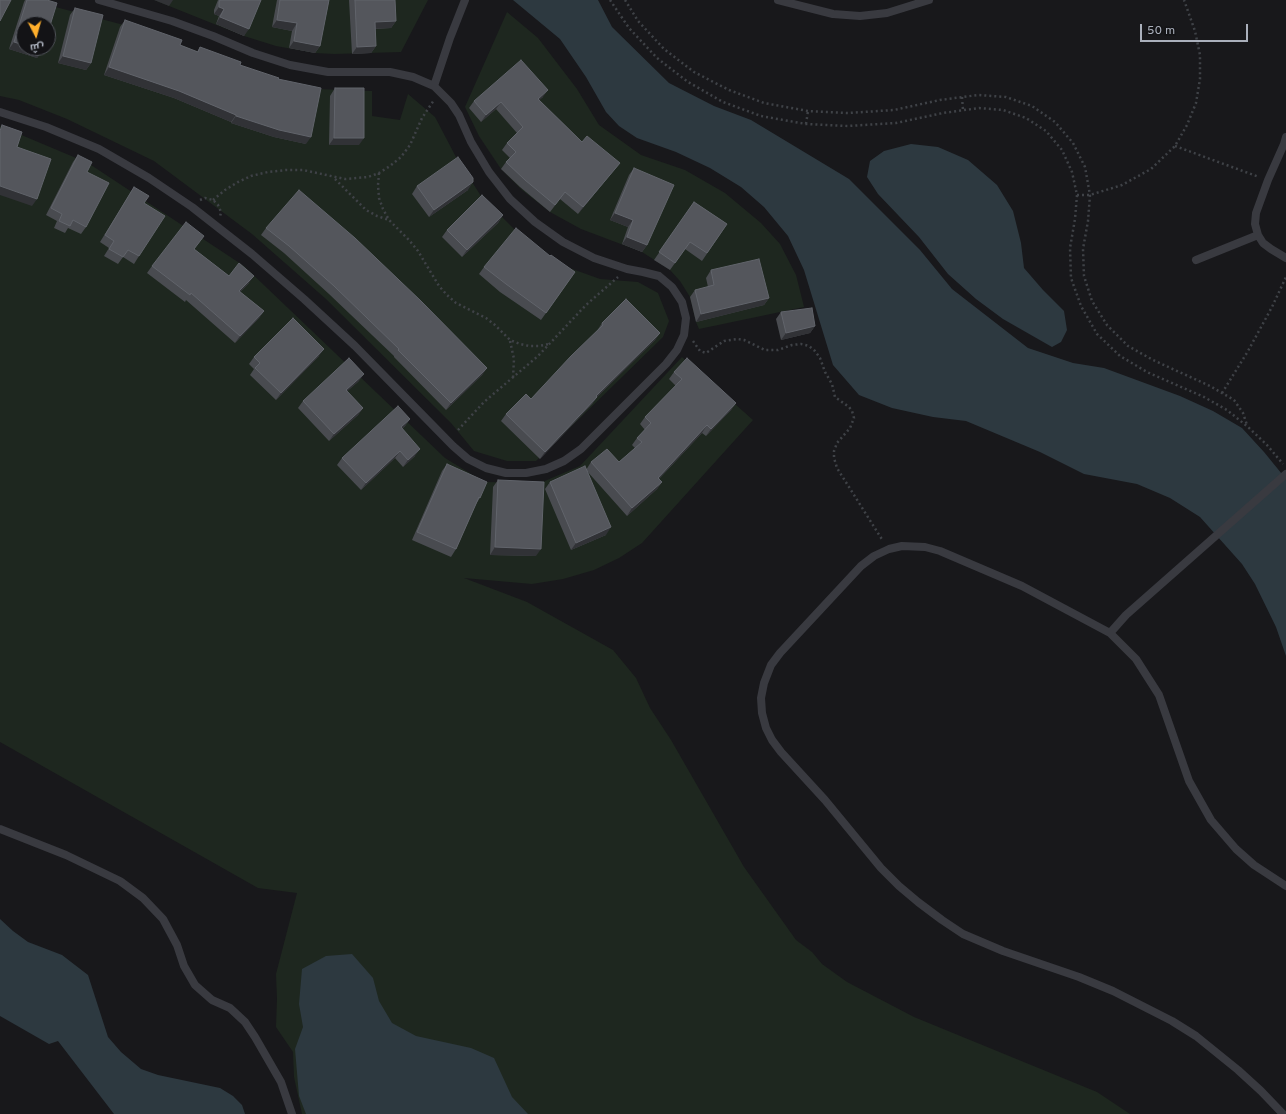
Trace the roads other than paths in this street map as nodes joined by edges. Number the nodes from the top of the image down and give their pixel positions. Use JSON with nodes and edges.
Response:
{"nodes":[{"id":1,"x":99,"y":0,"type":"edge"},
{"id":2,"x":465,"y":0,"type":"edge"},
{"id":3,"x":778,"y":0,"type":"edge"},
{"id":4,"x":929,"y":0,"type":"edge"},
{"id":5,"x":808,"y":4,"type":"edge"},
{"id":6,"x":434,"y":86,"type":"junction"},
{"id":7,"x":0,"y":112,"type":"edge"},
{"id":8,"x":1285,"y":142,"type":"edge"},
{"id":9,"x":1258,"y":235,"type":"junction"},
{"id":10,"x":1286,"y":258,"type":"edge"},
{"id":11,"x":1196,"y":260,"type":"dead end"},
{"id":12,"x":1286,"y":474,"type":"edge"},
{"id":13,"x":1110,"y":633,"type":"junction"},
{"id":14,"x":0,"y":830,"type":"edge"},
{"id":15,"x":1286,"y":886,"type":"edge"},
{"id":16,"x":292,"y":1114,"type":"edge"},
{"id":17,"x":1283,"y":1114,"type":"edge"}],
"edges":[{"from":1,"to":6,"type":"lane"},
{"from":2,"to":6,"type":"lane"},
{"from":3,"to":5,"type":"lane"},
{"from":4,"to":5,"type":"lane"},
{"from":6,"to":7,"type":"lane"},
{"from":8,"to":9,"type":"lane"},
{"from":9,"to":10,"type":"lane"},
{"from":9,"to":11,"type":"lane"},
{"from":12,"to":13,"type":"lane"},
{"from":13,"to":15,"type":"lane"},
{"from":13,"to":17,"type":"lane"},
{"from":14,"to":16,"type":"lane"}]}
